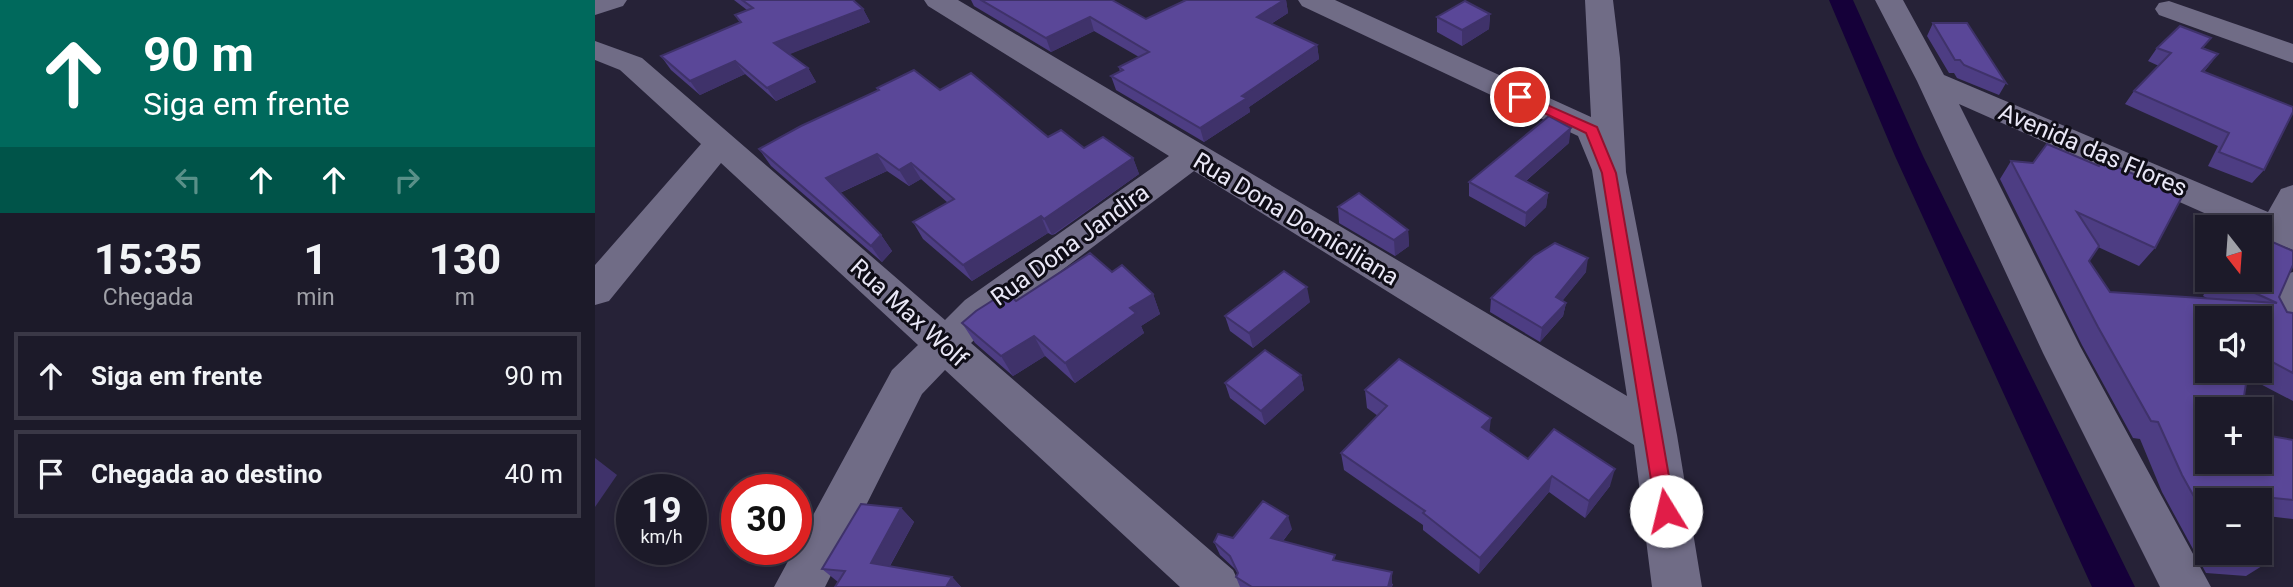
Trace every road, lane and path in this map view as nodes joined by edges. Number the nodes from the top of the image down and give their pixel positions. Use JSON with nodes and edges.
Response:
{"nodes":[{"id":1,"x":613,"y":0,"type":"edge"},
{"id":2,"x":939,"y":0,"type":"edge"},
{"id":3,"x":1312,"y":0,"type":"edge"},
{"id":4,"x":1599,"y":0,"type":"edge"},
{"id":5,"x":1889,"y":0,"type":"edge"},
{"id":6,"x":595,"y":7,"type":"edge"},
{"id":7,"x":2169,"y":9,"type":"dead end"},
{"id":8,"x":595,"y":50,"type":"edge"},
{"id":9,"x":2293,"y":54,"type":"edge"},
{"id":10,"x":1932,"y":80,"type":"junction"},
{"id":11,"x":720,"y":143,"type":"junction"},
{"id":12,"x":1192,"y":156,"type":"junction"},
{"id":13,"x":1609,"y":173,"type":"junction"},
{"id":14,"x":2293,"y":197,"type":"edge"},
{"id":15,"x":2285,"y":234,"type":"edge"},
{"id":16,"x":595,"y":291,"type":"edge"},
{"id":17,"x":944,"y":343,"type":"junction"},
{"id":18,"x":1655,"y":435,"type":"junction"},
{"id":19,"x":799,"y":587,"type":"edge"},
{"id":20,"x":1216,"y":587,"type":"edge"},
{"id":21,"x":1677,"y":587,"type":"edge"},
{"id":22,"x":2186,"y":587,"type":"edge"}],
"edges":[{"from":1,"to":6,"type":"street"},
{"from":2,"to":12,"type":"street","name":"Rua Dona Domiciliana"},
{"from":3,"to":13,"type":"street"},
{"from":4,"to":13,"type":"street"},
{"from":5,"to":10,"type":"street"},
{"from":7,"to":9,"type":"street"},
{"from":8,"to":11,"type":"street","name":"Rua Max Wolf"},
{"from":10,"to":15,"type":"street","name":"Avenida das Flores"},
{"from":10,"to":22,"type":"street"},
{"from":11,"to":16,"type":"street"},
{"from":11,"to":17,"type":"street","name":"Rua Max Wolf"},
{"from":12,"to":17,"type":"street","name":"Rua Dona Jandira"},
{"from":12,"to":18,"type":"street","name":"Rua Dona Domiciliana"},
{"from":13,"to":18,"type":"street"},
{"from":14,"to":15,"type":"street"},
{"from":17,"to":19,"type":"street","name":"Rua Dona Jandira"},
{"from":17,"to":20,"type":"street","name":"Rua Max Wolf"},
{"from":18,"to":21,"type":"street"}]}
